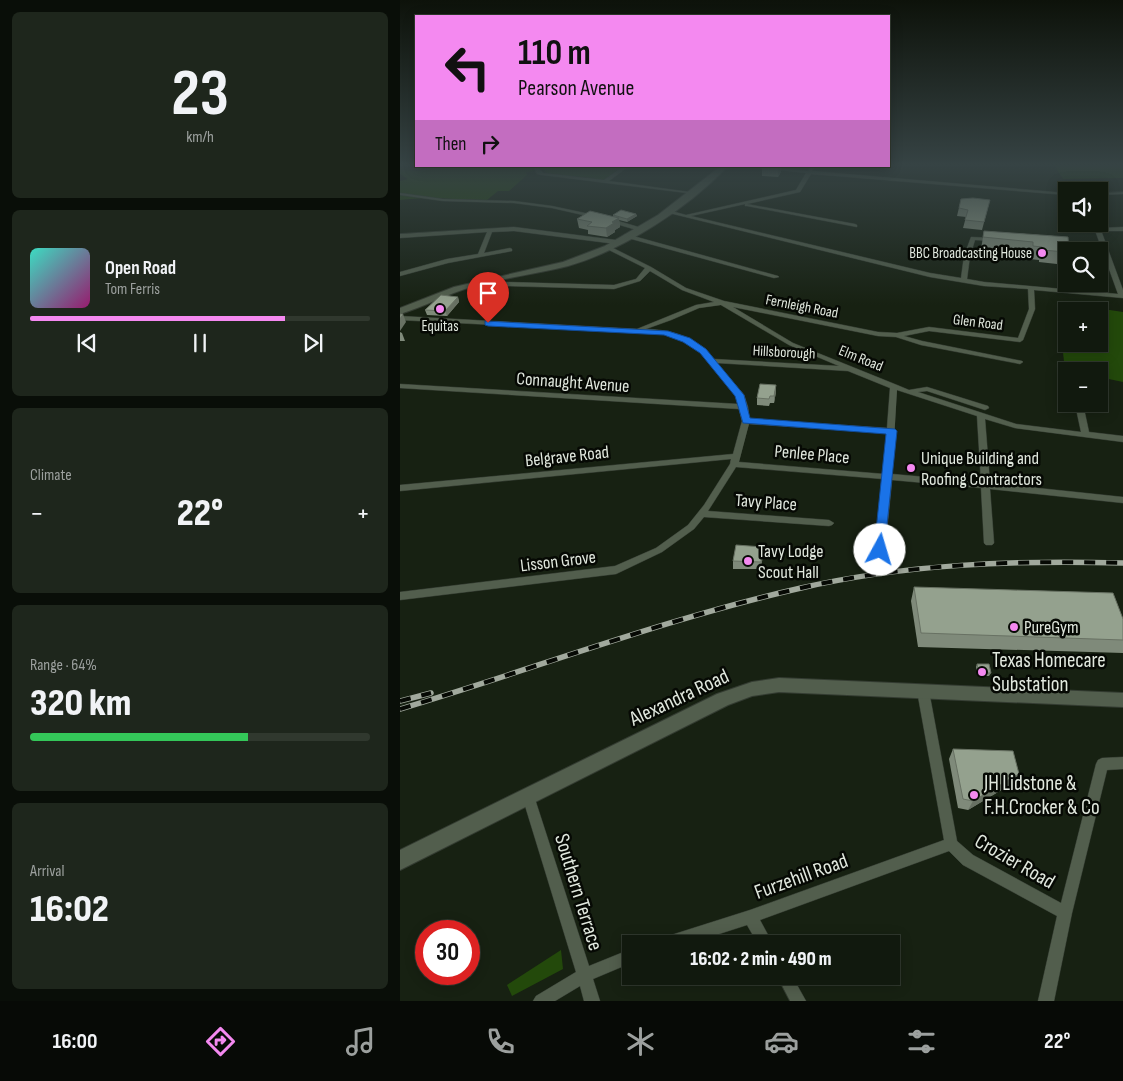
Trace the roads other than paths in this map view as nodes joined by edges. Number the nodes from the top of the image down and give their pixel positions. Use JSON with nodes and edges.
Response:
{"nodes":[{"id":1,"x":574,"y":212,"type":"edge"},
{"id":2,"x":668,"y":212,"type":"joint"},
{"id":3,"x":705,"y":212,"type":"edge"},
{"id":4,"x":782,"y":212,"type":"edge"},
{"id":5,"x":685,"y":216,"type":"junction"},
{"id":6,"x":855,"y":226,"type":"dead end"},
{"id":7,"x":640,"y":229,"type":"junction"},
{"id":8,"x":1123,"y":230,"type":"edge"},
{"id":9,"x":490,"y":231,"type":"junction"},
{"id":10,"x":400,"y":236,"type":"edge"},
{"id":11,"x":626,"y":236,"type":"junction"},
{"id":12,"x":1001,"y":241,"type":"edge"},
{"id":13,"x":616,"y":242,"type":"junction"},
{"id":14,"x":607,"y":247,"type":"junction"},
{"id":15,"x":510,"y":250,"type":"dead end"},
{"id":16,"x":482,"y":254,"type":"junction"},
{"id":17,"x":649,"y":268,"type":"junction"},
{"id":18,"x":400,"y":274,"type":"edge"},
{"id":19,"x":776,"y":277,"type":"dead end"},
{"id":20,"x":492,"y":279,"type":"junction"},
{"id":21,"x":964,"y":281,"type":"junction"},
{"id":22,"x":1031,"y":287,"type":"junction"},
{"id":23,"x":1122,"y":296,"type":"edge"},
{"id":24,"x":722,"y":303,"type":"junction"},
{"id":25,"x":400,"y":311,"type":"edge"},
{"id":26,"x":400,"y":318,"type":"edge"},
{"id":27,"x":638,"y":331,"type":"junction"},
{"id":28,"x":878,"y":334,"type":"joint"},
{"id":29,"x":897,"y":335,"type":"junction"},
{"id":30,"x":711,"y":361,"type":"junction"},
{"id":31,"x":1020,"y":362,"type":"dead end"},
{"id":32,"x":854,"y":370,"type":"junction"},
{"id":33,"x":400,"y":386,"type":"edge"},
{"id":34,"x":894,"y":387,"type":"junction"},
{"id":35,"x":744,"y":407,"type":"junction"},
{"id":36,"x":983,"y":411,"type":"junction"},
{"id":37,"x":1081,"y":412,"type":"edge"},
{"id":38,"x":746,"y":421,"type":"junction"},
{"id":39,"x":892,"y":431,"type":"junction"},
{"id":40,"x":1086,"y":435,"type":"junction"},
{"id":41,"x":1123,"y":439,"type":"edge"},
{"id":42,"x":735,"y":460,"type":"junction"},
{"id":43,"x":888,"y":476,"type":"junction"},
{"id":44,"x":984,"y":485,"type":"junction"},
{"id":45,"x":400,"y":488,"type":"edge"},
{"id":46,"x":1123,"y":500,"type":"edge"},
{"id":47,"x":701,"y":514,"type":"junction"},
{"id":48,"x":829,"y":523,"type":"dead end"},
{"id":49,"x":989,"y":543,"type":"dead end"},
{"id":50,"x":880,"y":550,"type":"dead end"},
{"id":51,"x":400,"y":596,"type":"edge"},
{"id":52,"x":924,"y":691,"type":"junction"},
{"id":53,"x":1123,"y":700,"type":"edge"},
{"id":54,"x":1123,"y":763,"type":"edge"},
{"id":55,"x":528,"y":796,"type":"junction"},
{"id":56,"x":950,"y":844,"type":"junction"},
{"id":57,"x":400,"y":860,"type":"edge"},
{"id":58,"x":1065,"y":913,"type":"junction"},
{"id":59,"x":750,"y":916,"type":"junction"},
{"id":60,"x":692,"y":935,"type":"edge"},
{"id":61,"x":761,"y":935,"type":"edge"},
{"id":62,"x":622,"y":960,"type":"edge"},
{"id":63,"x":583,"y":976,"type":"junction"},
{"id":64,"x":789,"y":985,"type":"edge"},
{"id":65,"x":541,"y":1001,"type":"edge"},
{"id":66,"x":592,"y":1001,"type":"edge"},
{"id":67,"x":798,"y":1001,"type":"edge"},
{"id":68,"x":1046,"y":1001,"type":"edge"}],
"edges":[{"from":1,"to":7,"type":"street"},
{"from":2,"to":5,"type":"street"},
{"from":2,"to":7,"type":"main road"},
{"from":3,"to":5,"type":"street"},
{"from":4,"to":6,"type":"street"},
{"from":5,"to":21,"type":"street"},
{"from":7,"to":11,"type":"main road"},
{"from":8,"to":23,"type":"street"},
{"from":9,"to":10,"type":"street"},
{"from":9,"to":13,"type":"street"},
{"from":9,"to":16,"type":"street"},
{"from":11,"to":13,"type":"main road"},
{"from":11,"to":19,"type":"street"},
{"from":12,"to":21,"type":"street"},
{"from":13,"to":14,"type":"main road"},
{"from":14,"to":17,"type":"street","name":"Elm Road"},
{"from":14,"to":20,"type":"main road"},
{"from":15,"to":16,"type":"street"},
{"from":16,"to":18,"type":"street"},
{"from":17,"to":20,"type":"street"},
{"from":17,"to":24,"type":"street","name":"Elm Road"},
{"from":20,"to":25,"type":"main road"},
{"from":21,"to":22,"type":"street"},
{"from":22,"to":23,"type":"street"},
{"from":22,"to":29,"type":"street","name":"Glen Road"},
{"from":24,"to":27,"type":"street"},
{"from":24,"to":28,"type":"street","name":"Fernleigh Road"},
{"from":24,"to":32,"type":"street","name":"Elm Road"},
{"from":26,"to":27,"type":"street"},
{"from":27,"to":30,"type":"street"},
{"from":28,"to":29,"type":"street","name":"Glen Road"},
{"from":29,"to":31,"type":"street"},
{"from":30,"to":32,"type":"street","name":"Hillsborough"},
{"from":30,"to":35,"type":"street"},
{"from":32,"to":34,"type":"street","name":"Elm Road"},
{"from":33,"to":35,"type":"street","name":"Connaught Avenue"},
{"from":34,"to":36,"type":"street","name":"Elm Road"},
{"from":34,"to":39,"type":"street"},
{"from":35,"to":38,"type":"street"},
{"from":36,"to":40,"type":"street"},
{"from":36,"to":44,"type":"street"},
{"from":37,"to":40,"type":"street"},
{"from":38,"to":39,"type":"street"},
{"from":38,"to":42,"type":"street","name":"Lisson Grove"},
{"from":39,"to":43,"type":"street"},
{"from":40,"to":41,"type":"street"},
{"from":42,"to":43,"type":"street","name":"Penlee Place"},
{"from":42,"to":45,"type":"street","name":"Belgrave Road"},
{"from":42,"to":47,"type":"street","name":"Lisson Grove"},
{"from":43,"to":44,"type":"street","name":"Penlee Place"},
{"from":43,"to":50,"type":"street"},
{"from":44,"to":46,"type":"street","name":"Penlee Place"},
{"from":44,"to":49,"type":"street"},
{"from":47,"to":48,"type":"street","name":"Tavy Place"},
{"from":47,"to":51,"type":"street","name":"Lisson Grove"},
{"from":52,"to":53,"type":"main road","name":"Alexandra Road"},
{"from":52,"to":55,"type":"main road","name":"Alexandra Road"},
{"from":52,"to":56,"type":"street","name":"Crozier Road"},
{"from":54,"to":58,"type":"street"},
{"from":55,"to":57,"type":"main road","name":"Alexandra Road"},
{"from":55,"to":63,"type":"street","name":"Southern Terrace"},
{"from":56,"to":58,"type":"street","name":"Crozier Road"},
{"from":56,"to":59,"type":"street","name":"Furzehill Road"},
{"from":58,"to":68,"type":"street"},
{"from":59,"to":60,"type":"street","name":"Furzehill Road"},
{"from":59,"to":61,"type":"street"},
{"from":62,"to":63,"type":"street"},
{"from":63,"to":65,"type":"street"},
{"from":63,"to":66,"type":"street","name":"Southern Terrace"},
{"from":64,"to":67,"type":"street"}]}
